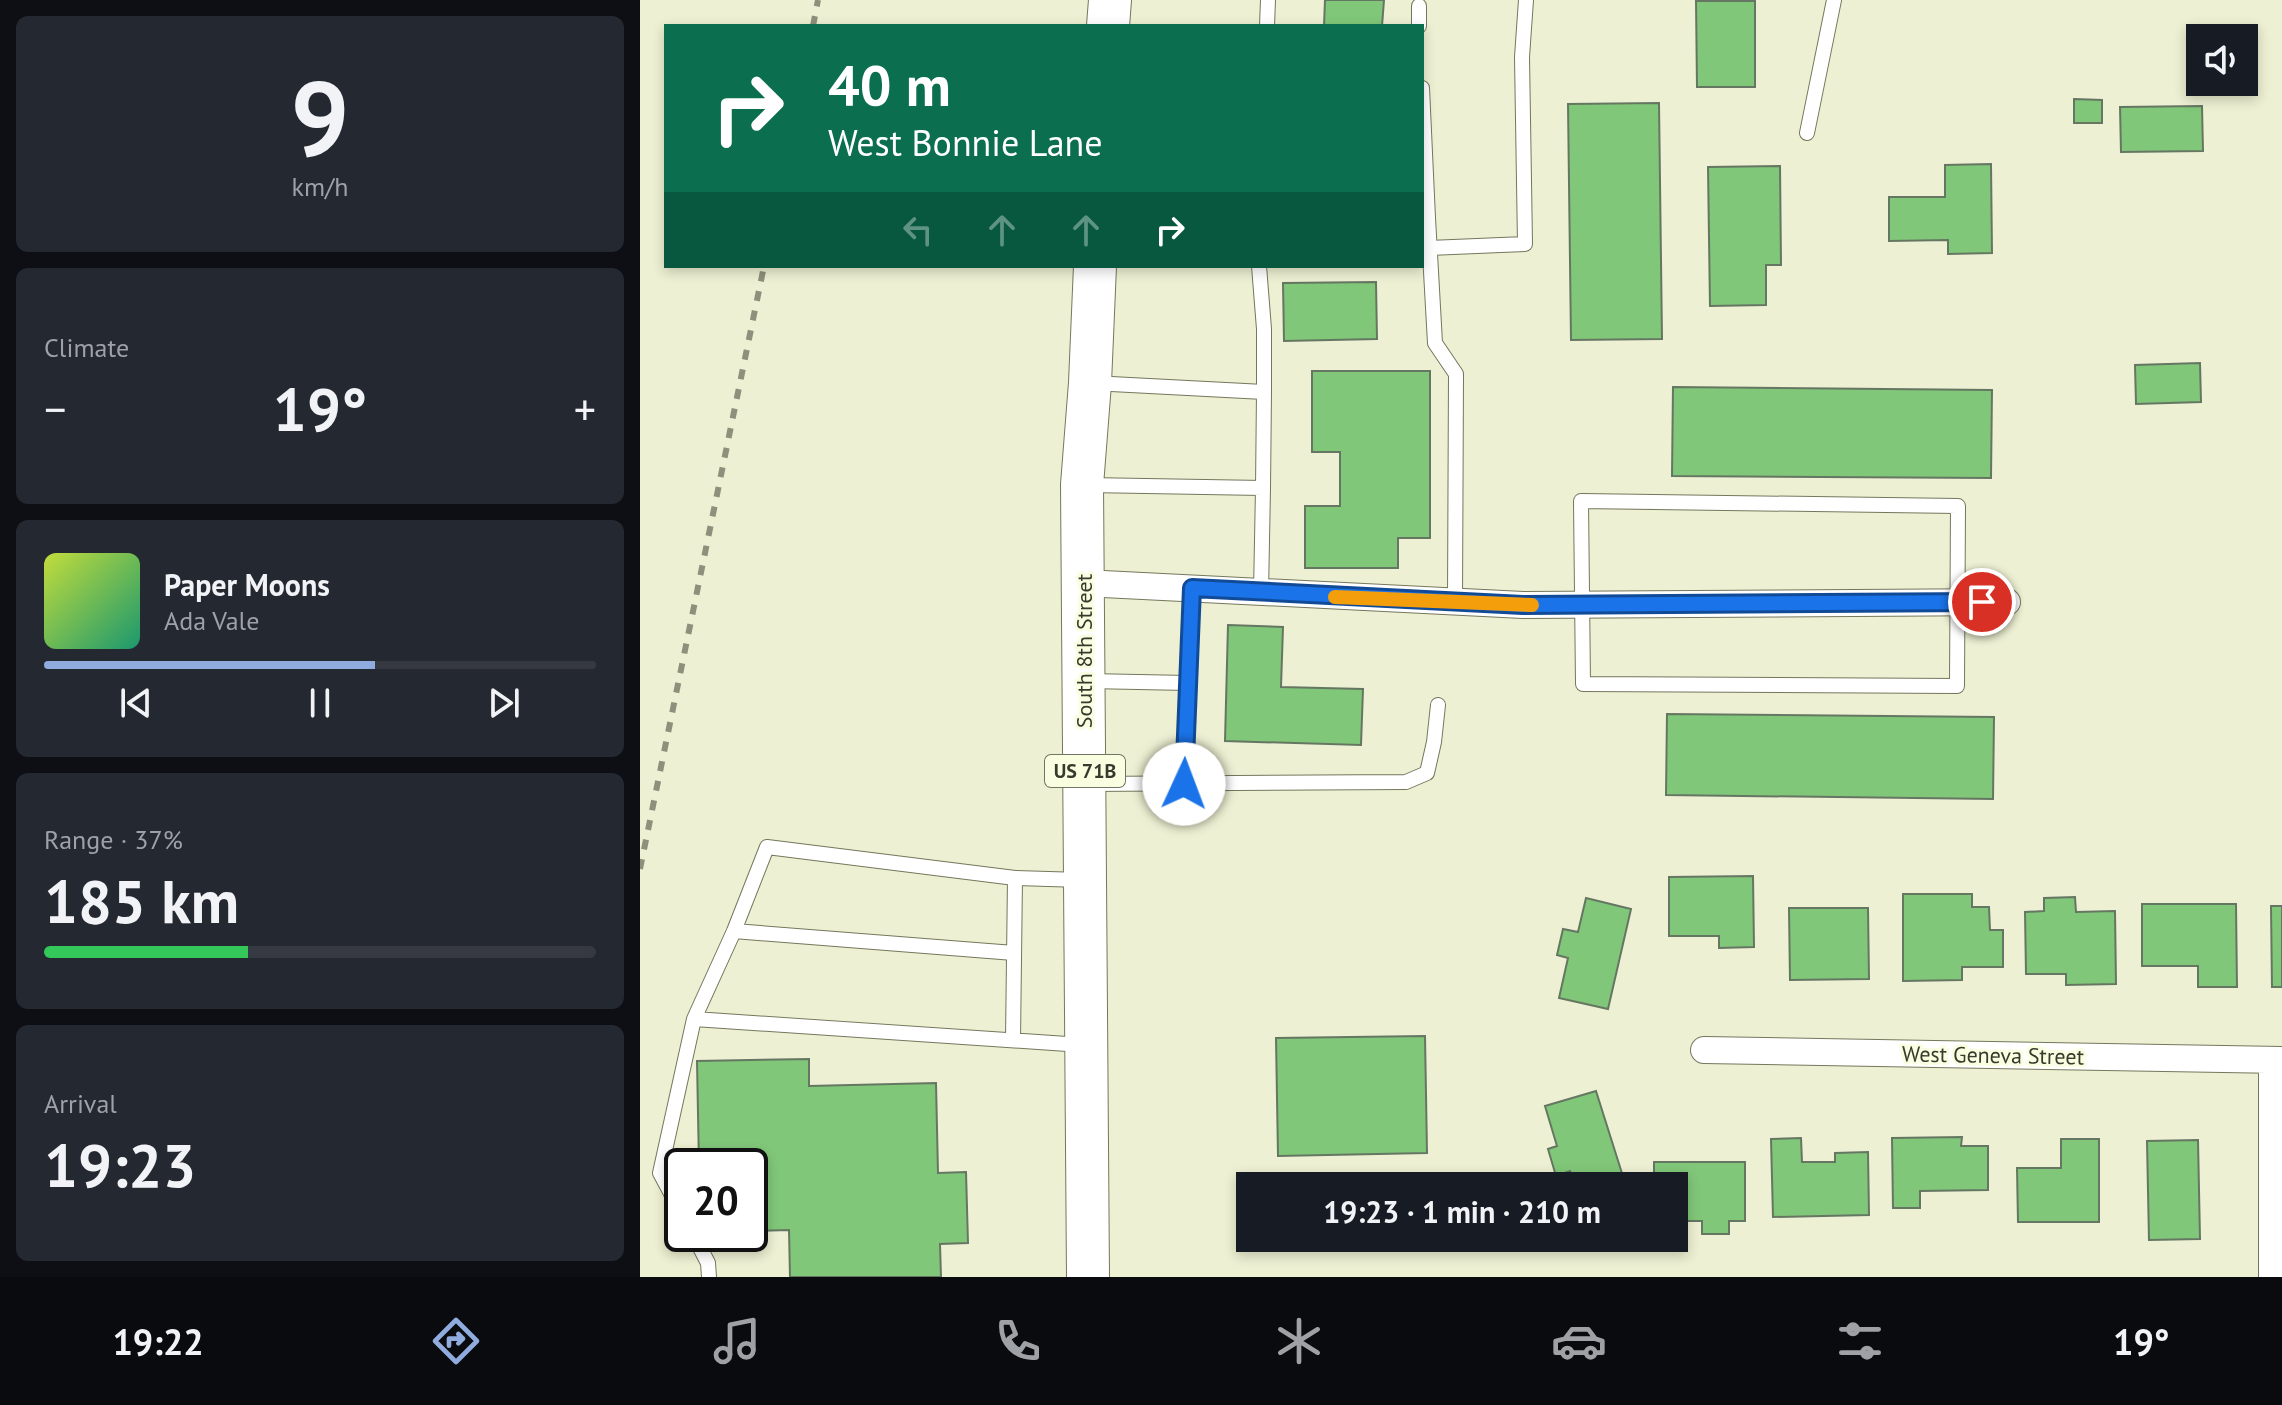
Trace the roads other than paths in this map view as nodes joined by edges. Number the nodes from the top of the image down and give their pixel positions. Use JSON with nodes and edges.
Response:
{"nodes":[{"id":1,"x":1110,"y":0,"type":"edge"},
{"id":2,"x":1268,"y":0,"type":"edge"},
{"id":3,"x":1526,"y":0,"type":"edge"},
{"id":4,"x":1834,"y":0,"type":"edge"},
{"id":5,"x":1419,"y":6,"type":"dead end"},
{"id":6,"x":1108,"y":24,"type":"edge"},
{"id":7,"x":1267,"y":24,"type":"edge"},
{"id":8,"x":1419,"y":24,"type":"edge"},
{"id":9,"x":1807,"y":133,"type":"dead end"},
{"id":10,"x":1424,"y":175,"type":"edge"},
{"id":11,"x":1425,"y":218,"type":"edge"},
{"id":12,"x":1429,"y":248,"type":"junction"},
{"id":13,"x":1095,"y":268,"type":"edge"},
{"id":14,"x":1259,"y":268,"type":"edge"},
{"id":15,"x":1090,"y":383,"type":"junction"},
{"id":16,"x":1264,"y":392,"type":"junction"},
{"id":17,"x":1082,"y":485,"type":"junction"},
{"id":18,"x":1263,"y":488,"type":"junction"},
{"id":19,"x":1083,"y":583,"type":"junction"},
{"id":20,"x":1192,"y":588,"type":"junction"},
{"id":21,"x":1261,"y":593,"type":"junction"},
{"id":22,"x":1455,"y":602,"type":"junction"},
{"id":23,"x":2007,"y":602,"type":"dead end"},
{"id":24,"x":1957,"y":603,"type":"junction"},
{"id":25,"x":1583,"y":605,"type":"junction"},
{"id":26,"x":1084,"y":681,"type":"junction"},
{"id":27,"x":1188,"y":683,"type":"junction"},
{"id":28,"x":1438,"y":705,"type":"dead end"},
{"id":29,"x":1085,"y":784,"type":"junction"},
{"id":30,"x":1184,"y":784,"type":"junction"},
{"id":31,"x":1015,"y":878,"type":"junction"},
{"id":32,"x":1085,"y":880,"type":"junction"},
{"id":33,"x":734,"y":931,"type":"junction"},
{"id":34,"x":1014,"y":953,"type":"junction"},
{"id":35,"x":694,"y":1019,"type":"junction"},
{"id":36,"x":1013,"y":1040,"type":"junction"},
{"id":37,"x":1087,"y":1045,"type":"junction"},
{"id":38,"x":1704,"y":1050,"type":"dead end"},
{"id":39,"x":2277,"y":1060,"type":"edge"},
{"id":40,"x":666,"y":1148,"type":"edge"},
{"id":41,"x":664,"y":1155,"type":"edge"},
{"id":42,"x":664,"y":1180,"type":"edge"},
{"id":43,"x":702,"y":1252,"type":"edge"},
{"id":44,"x":709,"y":1277,"type":"edge"},
{"id":45,"x":1088,"y":1277,"type":"edge"},
{"id":46,"x":2272,"y":1277,"type":"edge"}],
"edges":[{"from":1,"to":6,"type":"main road"},
{"from":2,"to":7,"type":"lane"},
{"from":3,"to":12,"type":"lane"},
{"from":4,"to":9,"type":"lane"},
{"from":5,"to":8,"type":"lane"},
{"from":10,"to":11,"type":"lane"},
{"from":11,"to":12,"type":"lane"},
{"from":12,"to":22,"type":"lane"},
{"from":13,"to":15,"type":"main road","name":"South 8th Street","number":"US 71B"},
{"from":14,"to":16,"type":"lane"},
{"from":15,"to":16,"type":"lane"},
{"from":15,"to":17,"type":"main road","name":"South 8th Street","number":"US 71B"},
{"from":16,"to":18,"type":"lane"},
{"from":17,"to":18,"type":"lane"},
{"from":17,"to":19,"type":"main road","name":"South 8th Street","number":"US 71B"},
{"from":18,"to":21,"type":"lane"},
{"from":19,"to":20,"type":"street"},
{"from":19,"to":26,"type":"main road","name":"South 8th Street","number":"US 71B"},
{"from":20,"to":21,"type":"street"},
{"from":20,"to":27,"type":"lane"},
{"from":21,"to":22,"type":"street"},
{"from":22,"to":25,"type":"street"},
{"from":23,"to":24,"type":"street"},
{"from":24,"to":25,"type":"street"},
{"from":24,"to":25,"type":"lane"},
{"from":24,"to":25,"type":"lane"},
{"from":26,"to":27,"type":"lane"},
{"from":26,"to":29,"type":"main road","name":"South 8th Street","number":"US 71B"},
{"from":27,"to":30,"type":"lane"},
{"from":28,"to":30,"type":"lane"},
{"from":29,"to":30,"type":"lane"},
{"from":29,"to":32,"type":"main road","name":"South 8th Street","number":"US 71B"},
{"from":31,"to":32,"type":"lane"},
{"from":31,"to":33,"type":"lane"},
{"from":31,"to":34,"type":"lane"},
{"from":32,"to":37,"type":"main road","name":"South 8th Street","number":"US 71B"},
{"from":33,"to":34,"type":"lane"},
{"from":33,"to":35,"type":"lane"},
{"from":34,"to":36,"type":"lane"},
{"from":35,"to":36,"type":"lane"},
{"from":35,"to":40,"type":"lane"},
{"from":36,"to":37,"type":"lane"},
{"from":37,"to":45,"type":"main road","name":"South 8th Street","number":"US 71B"},
{"from":38,"to":39,"type":"street","name":"West Geneva Street"},
{"from":39,"to":46,"type":"street"},
{"from":41,"to":42,"type":"lane"},
{"from":43,"to":44,"type":"lane"}]}
